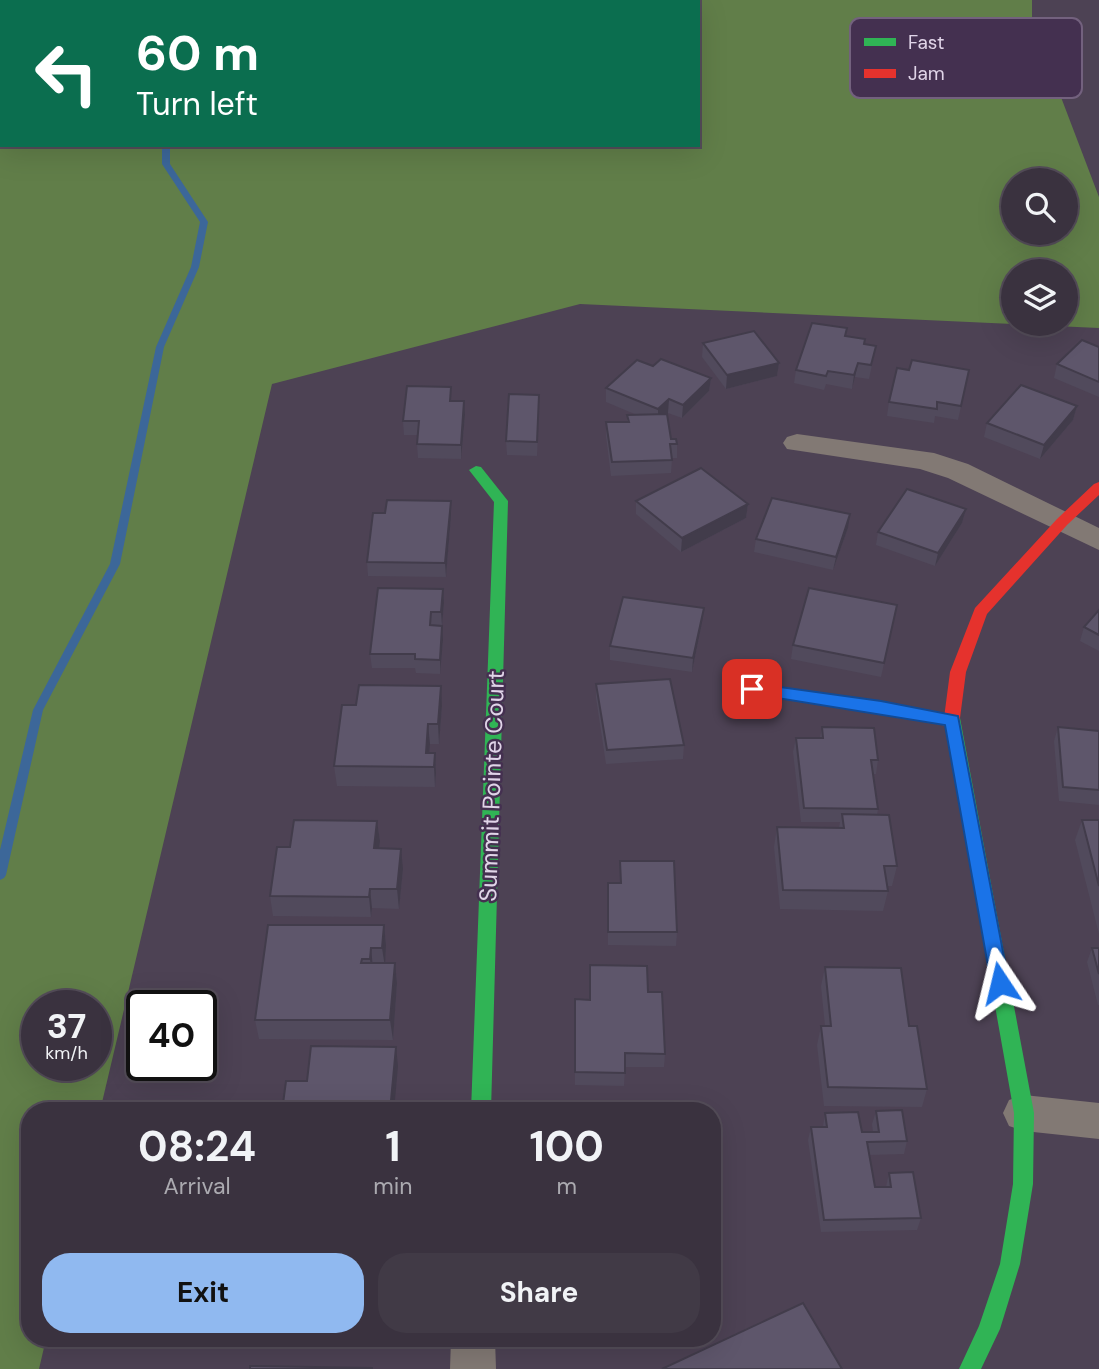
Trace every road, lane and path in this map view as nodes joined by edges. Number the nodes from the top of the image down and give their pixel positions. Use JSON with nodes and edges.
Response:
{"nodes":[{"id":1,"x":797,"y":443,"type":"dead end"},
{"id":2,"x":476,"y":470,"type":"dead end"},
{"id":3,"x":1099,"y":487,"type":"edge"},
{"id":4,"x":1062,"y":522,"type":"junction"},
{"id":5,"x":1099,"y":540,"type":"edge"},
{"id":6,"x":752,"y":689,"type":"dead end"},
{"id":7,"x":952,"y":721,"type":"junction"},
{"id":8,"x":481,"y":1102,"type":"edge"},
{"id":9,"x":1024,"y":1114,"type":"junction"},
{"id":10,"x":1099,"y":1121,"type":"edge"},
{"id":11,"x":473,"y":1347,"type":"edge"},
{"id":12,"x":473,"y":1369,"type":"edge"},
{"id":13,"x":970,"y":1369,"type":"edge"}],
"edges":[{"from":1,"to":4,"type":"street"},
{"from":2,"to":8,"type":"street","name":"Summit Pointe Court"},
{"from":3,"to":4,"type":"street"},
{"from":4,"to":5,"type":"street"},
{"from":4,"to":7,"type":"street"},
{"from":6,"to":7,"type":"lane"},
{"from":7,"to":9,"type":"street"},
{"from":9,"to":10,"type":"street"},
{"from":9,"to":13,"type":"street"},
{"from":11,"to":12,"type":"street"}]}
